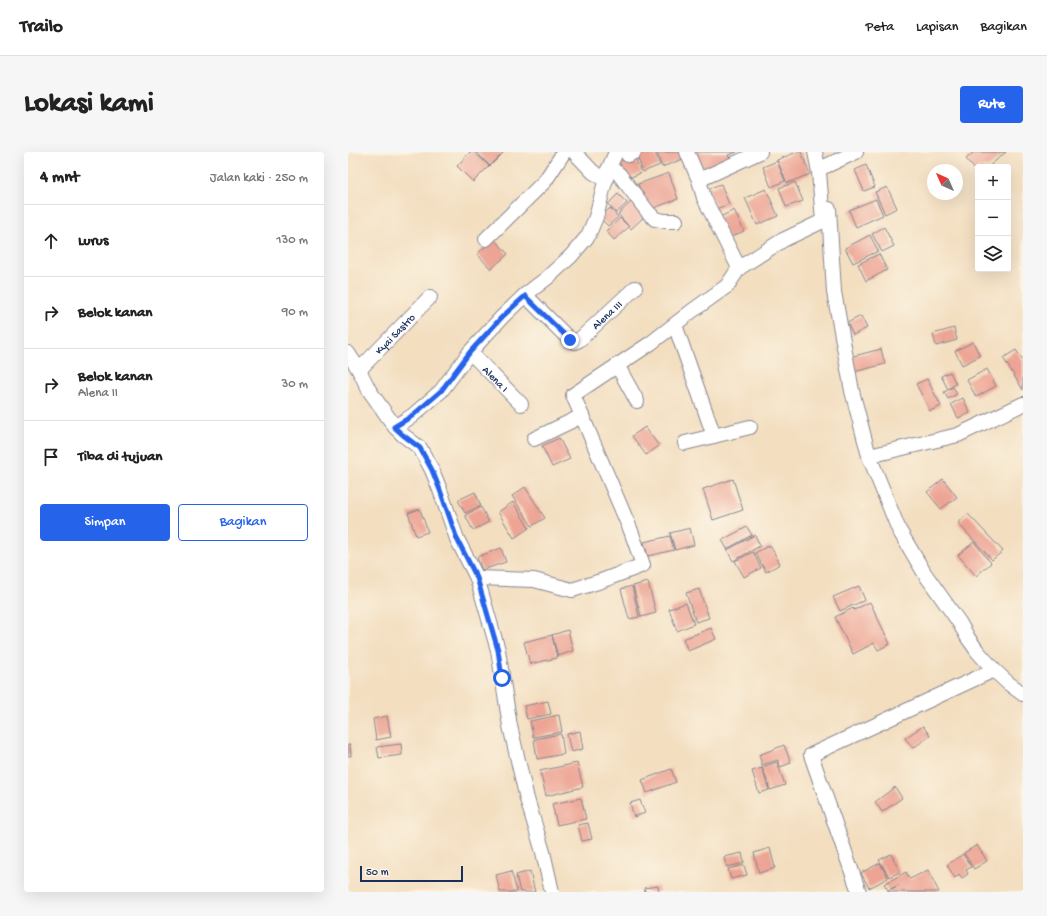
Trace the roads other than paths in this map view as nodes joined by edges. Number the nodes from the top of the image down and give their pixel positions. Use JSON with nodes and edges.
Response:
{"nodes":[{"id":1,"x":564,"y":152,"type":"edge"},
{"id":2,"x":574,"y":152,"type":"edge"},
{"id":3,"x":687,"y":152,"type":"edge"},
{"id":4,"x":760,"y":152,"type":"edge"},
{"id":5,"x":815,"y":152,"type":"edge"},
{"id":6,"x":856,"y":152,"type":"edge"},
{"id":7,"x":626,"y":153,"type":"edge"},
{"id":8,"x":824,"y":159,"type":"edge"},
{"id":9,"x":607,"y":175,"type":"junction"},
{"id":10,"x":699,"y":180,"type":"junction"},
{"id":11,"x":676,"y":221,"type":"dead end"},
{"id":12,"x":486,"y":239,"type":"dead end"},
{"id":13,"x":739,"y":268,"type":"junction"},
{"id":14,"x":635,"y":288,"type":"dead end"},
{"id":15,"x":525,"y":296,"type":"junction"},
{"id":16,"x":430,"y":297,"type":"dead end"},
{"id":17,"x":675,"y":324,"type":"junction"},
{"id":18,"x":348,"y":352,"type":"edge"},
{"id":19,"x":470,"y":352,"type":"junction"},
{"id":20,"x":617,"y":365,"type":"junction"},
{"id":21,"x":359,"y":370,"type":"junction"},
{"id":22,"x":637,"y":401,"type":"dead end"},
{"id":23,"x":521,"y":404,"type":"dead end"},
{"id":24,"x":1023,"y":404,"type":"edge"},
{"id":25,"x":582,"y":416,"type":"junction"},
{"id":26,"x":394,"y":427,"type":"junction"},
{"id":27,"x":750,"y":427,"type":"dead end"},
{"id":28,"x":714,"y":436,"type":"junction"},
{"id":29,"x":534,"y":439,"type":"dead end"},
{"id":30,"x":685,"y":443,"type":"dead end"},
{"id":31,"x":869,"y":456,"type":"junction"},
{"id":32,"x":477,"y":578,"type":"junction"},
{"id":33,"x":994,"y":670,"type":"junction"},
{"id":34,"x":1023,"y":694,"type":"edge"},
{"id":35,"x":552,"y":892,"type":"edge"},
{"id":36,"x":858,"y":892,"type":"edge"}],
"edges":[{"from":1,"to":12,"type":"street"},
{"from":2,"to":9,"type":"street"},
{"from":3,"to":10,"type":"street"},
{"from":4,"to":10,"type":"street"},
{"from":5,"to":13,"type":"street"},
{"from":6,"to":8,"type":"street"},
{"from":7,"to":9,"type":"street"},
{"from":8,"to":31,"type":"street"},
{"from":9,"to":11,"type":"street"},
{"from":9,"to":15,"type":"street"},
{"from":10,"to":13,"type":"street"},
{"from":13,"to":17,"type":"street"},
{"from":14,"to":15,"type":"street","name":"Alena III"},
{"from":15,"to":19,"type":"street"},
{"from":16,"to":21,"type":"street","name":"Kyai Sastro"},
{"from":17,"to":20,"type":"street"},
{"from":17,"to":28,"type":"street"},
{"from":18,"to":21,"type":"street"},
{"from":19,"to":23,"type":"street","name":"Alena I"},
{"from":19,"to":26,"type":"street"},
{"from":20,"to":22,"type":"street"},
{"from":20,"to":25,"type":"street"},
{"from":21,"to":26,"type":"street"},
{"from":24,"to":31,"type":"street"},
{"from":25,"to":29,"type":"street"},
{"from":25,"to":32,"type":"street"},
{"from":26,"to":32,"type":"street"},
{"from":27,"to":28,"type":"street"},
{"from":28,"to":30,"type":"street"},
{"from":31,"to":33,"type":"street"},
{"from":32,"to":35,"type":"street"},
{"from":33,"to":34,"type":"street"},
{"from":33,"to":36,"type":"street"}]}
